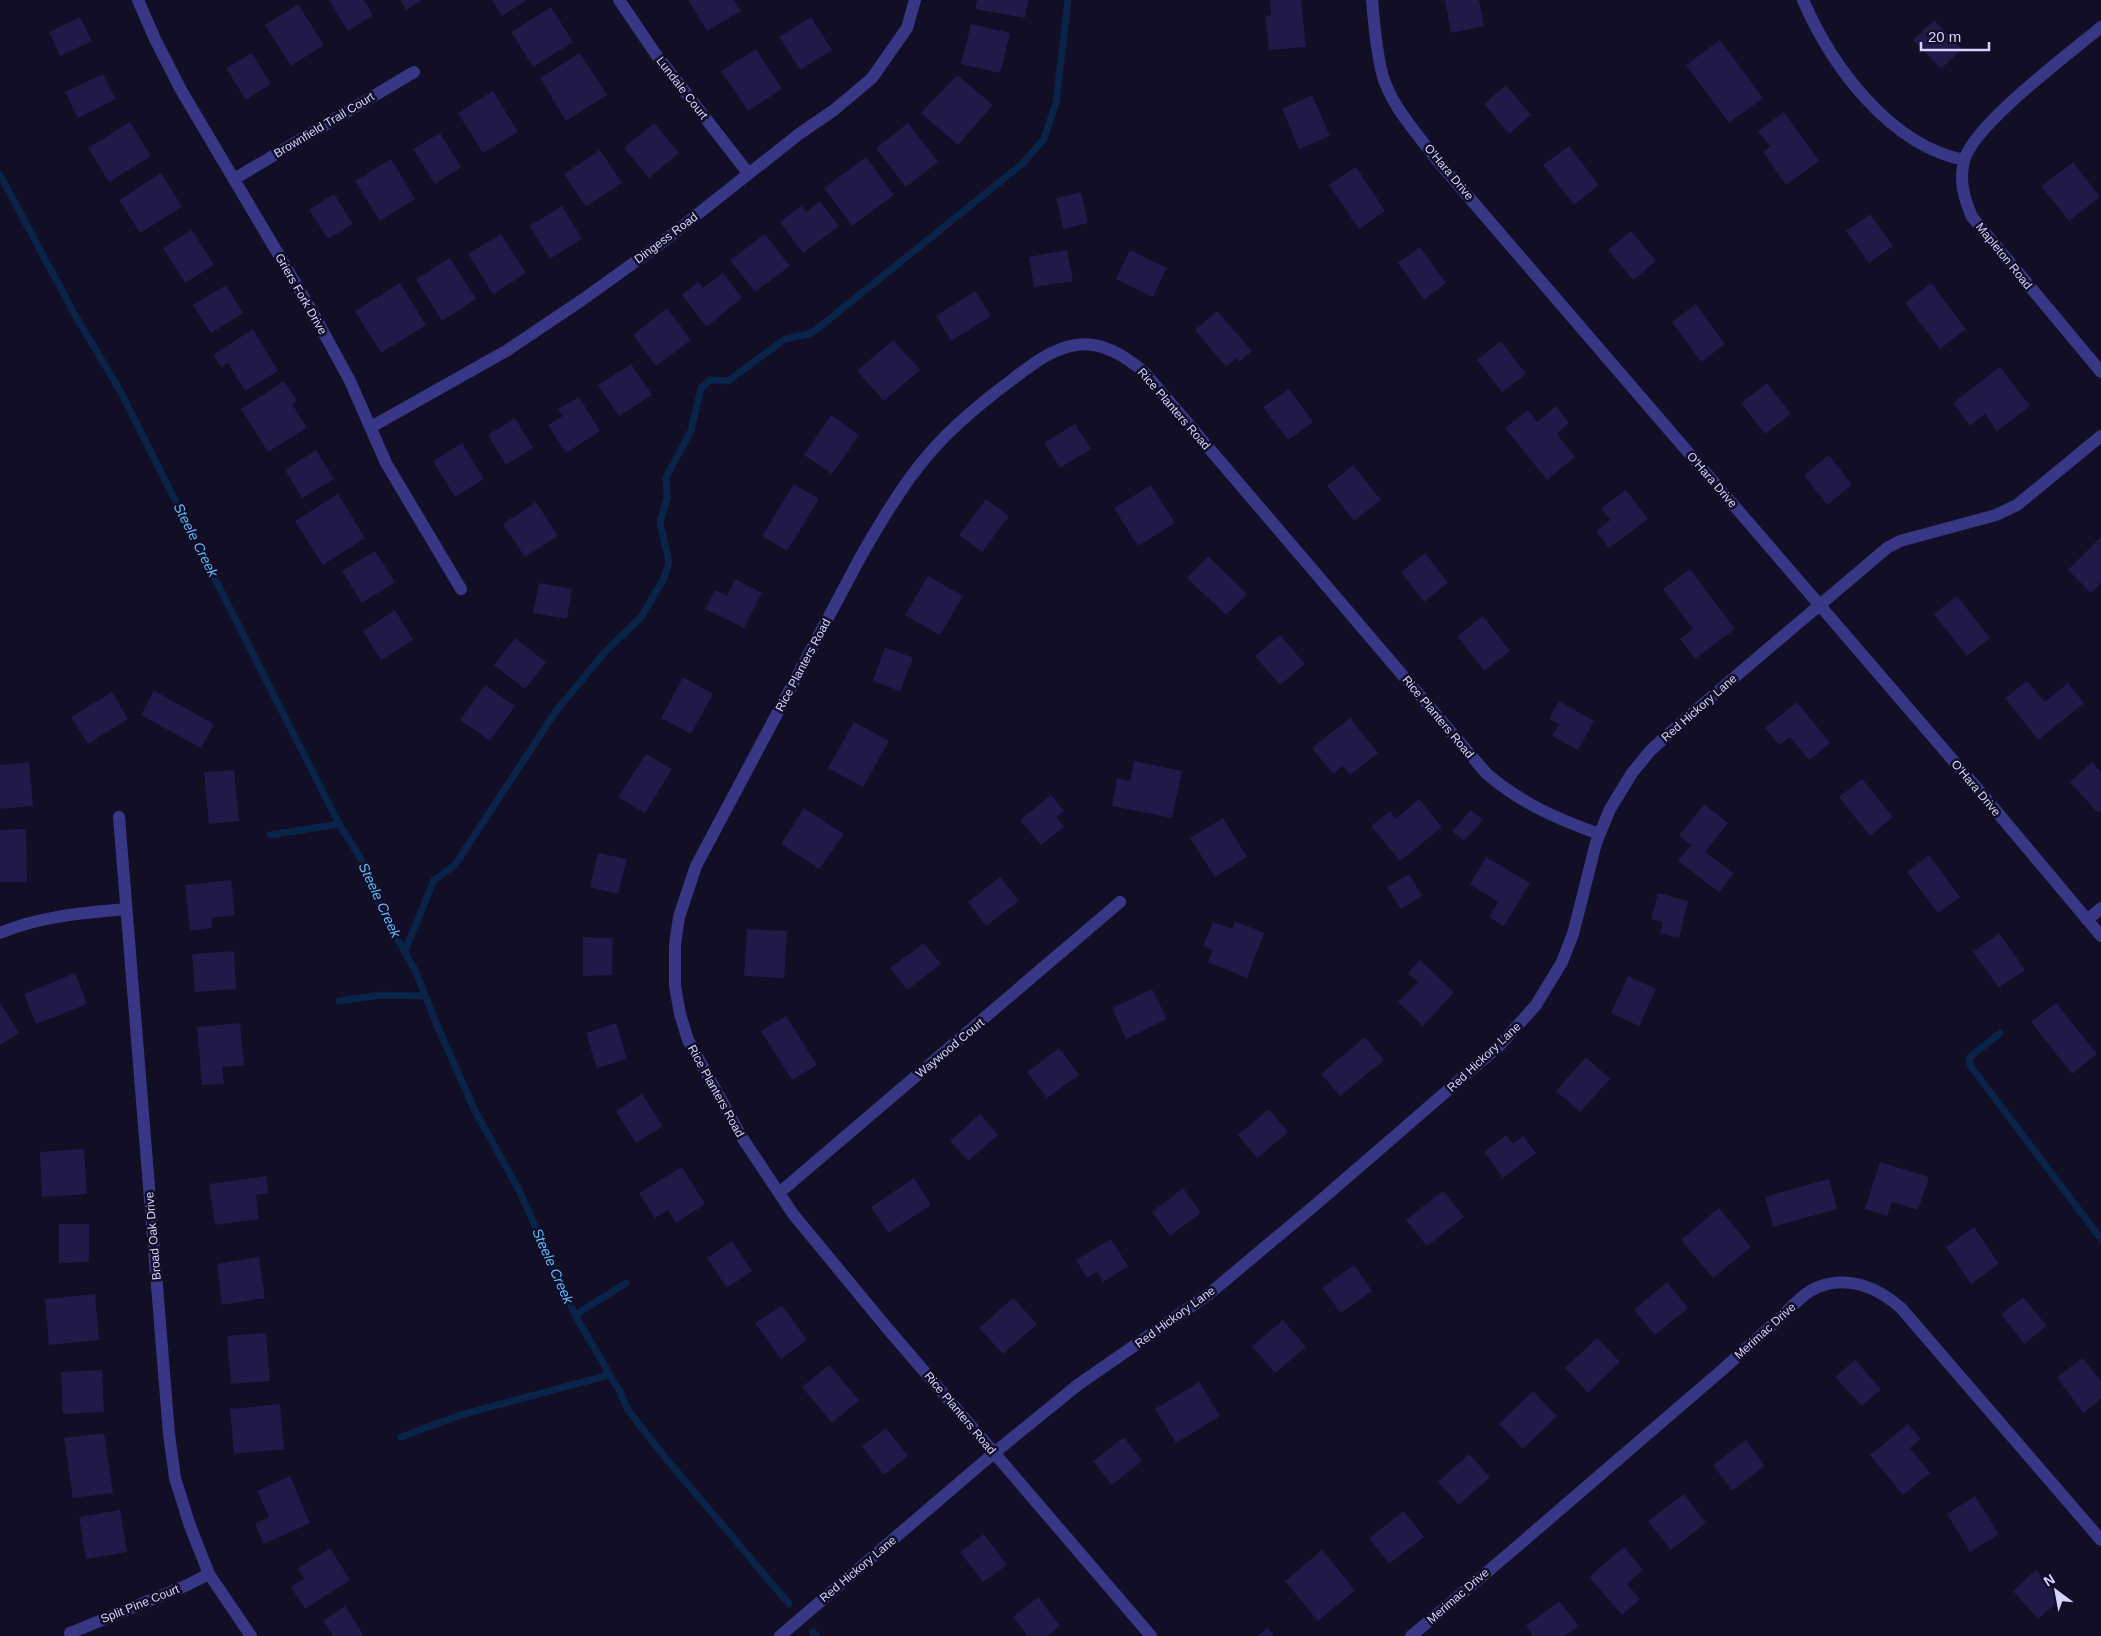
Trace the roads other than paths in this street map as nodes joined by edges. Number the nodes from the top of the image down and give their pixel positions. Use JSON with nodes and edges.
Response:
{"nodes":[{"id":1,"x":138,"y":0,"type":"edge"},
{"id":2,"x":619,"y":0,"type":"edge"},
{"id":3,"x":915,"y":0,"type":"edge"},
{"id":4,"x":1372,"y":0,"type":"edge"},
{"id":5,"x":1803,"y":0,"type":"edge"},
{"id":6,"x":2101,"y":27,"type":"edge"},
{"id":7,"x":414,"y":72,"type":"dead end"},
{"id":8,"x":1964,"y":160,"type":"junction"},
{"id":9,"x":748,"y":173,"type":"junction"},
{"id":10,"x":234,"y":179,"type":"junction"},
{"id":11,"x":2101,"y":372,"type":"edge"},
{"id":12,"x":371,"y":428,"type":"junction"},
{"id":13,"x":2101,"y":436,"type":"edge"},
{"id":14,"x":461,"y":589,"type":"dead end"},
{"id":15,"x":1819,"y":605,"type":"junction"},
{"id":16,"x":119,"y":817,"type":"dead end"},
{"id":17,"x":1599,"y":834,"type":"junction"},
{"id":18,"x":1120,"y":902,"type":"dead end"},
{"id":19,"x":2101,"y":908,"type":"edge"},
{"id":20,"x":126,"y":909,"type":"junction"},
{"id":21,"x":2087,"y":920,"type":"junction"},
{"id":22,"x":0,"y":933,"type":"edge"},
{"id":23,"x":2101,"y":936,"type":"edge"},
{"id":24,"x":779,"y":1193,"type":"junction"},
{"id":25,"x":994,"y":1453,"type":"junction"},
{"id":26,"x":2101,"y":1540,"type":"edge"},
{"id":27,"x":209,"y":1574,"type":"junction"},
{"id":28,"x":70,"y":1633,"type":"dead end"},
{"id":29,"x":251,"y":1636,"type":"edge"},
{"id":30,"x":780,"y":1636,"type":"edge"},
{"id":31,"x":1151,"y":1636,"type":"edge"},
{"id":32,"x":1411,"y":1636,"type":"edge"}],
"edges":[{"from":1,"to":10,"type":"street","name":"Griers Fork Drive"},
{"from":2,"to":9,"type":"street","name":"Lundale Court"},
{"from":3,"to":9,"type":"street","name":"Dingess Road"},
{"from":4,"to":15,"type":"street","name":"O'Hara Drive"},
{"from":5,"to":8,"type":"street"},
{"from":6,"to":8,"type":"street","name":"Mapleton Road"},
{"from":7,"to":10,"type":"street","name":"Brownfield Trail Court"},
{"from":8,"to":11,"type":"street","name":"Mapleton Road"},
{"from":9,"to":12,"type":"street","name":"Dingess Road"},
{"from":10,"to":12,"type":"street","name":"Griers Fork Drive"},
{"from":12,"to":14,"type":"street","name":"Griers Fork Drive"},
{"from":13,"to":15,"type":"street","name":"Red Hickory Lane"},
{"from":15,"to":17,"type":"street","name":"Red Hickory Lane"},
{"from":15,"to":21,"type":"street","name":"O'Hara Drive"},
{"from":16,"to":20,"type":"street","name":"Broad Oak Drive"},
{"from":17,"to":24,"type":"street","name":"Rice Planters Road"},
{"from":17,"to":25,"type":"street","name":"Red Hickory Lane"},
{"from":18,"to":24,"type":"street","name":"Waywood Court"},
{"from":19,"to":21,"type":"street"},
{"from":20,"to":22,"type":"street"},
{"from":20,"to":27,"type":"street","name":"Broad Oak Drive"},
{"from":21,"to":23,"type":"street","name":"O'Hara Drive"},
{"from":24,"to":25,"type":"street","name":"Rice Planters Road"},
{"from":25,"to":30,"type":"street","name":"Red Hickory Lane"},
{"from":25,"to":31,"type":"street","name":"Rice Planters Road"},
{"from":26,"to":32,"type":"street","name":"Merimac Drive"},
{"from":27,"to":28,"type":"street","name":"Split Pine Court"},
{"from":27,"to":29,"type":"street","name":"Broad Oak Drive"}]}
